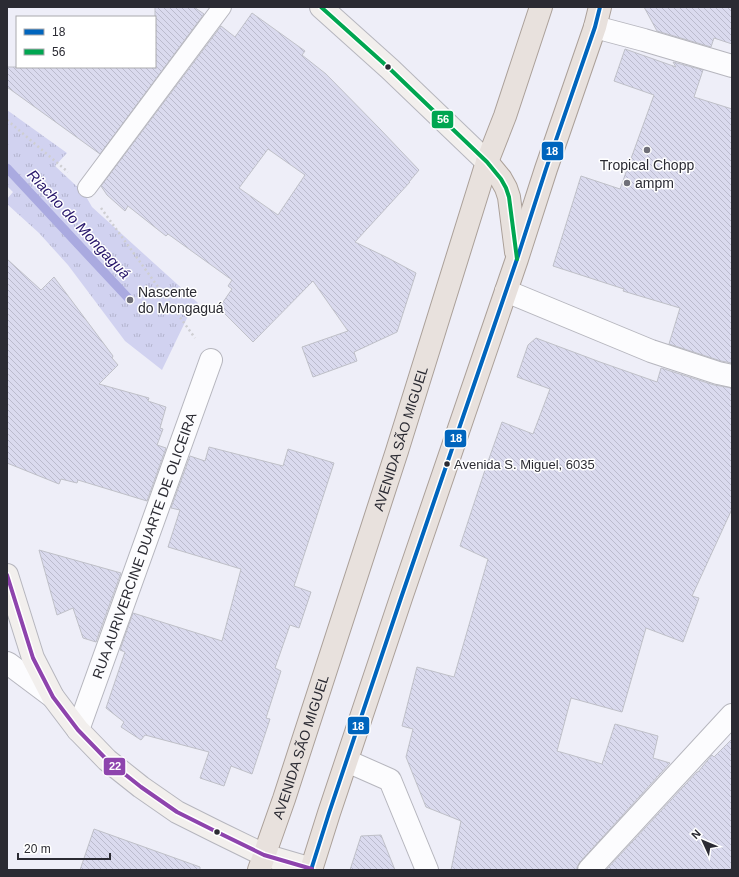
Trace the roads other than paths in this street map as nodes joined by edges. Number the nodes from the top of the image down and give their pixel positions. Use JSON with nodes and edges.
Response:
{"nodes":[{"id":1,"x":222,"y":7,"type":"edge"},
{"id":2,"x":321,"y":7,"type":"edge"},
{"id":3,"x":540,"y":7,"type":"edge"},
{"id":4,"x":598,"y":17,"type":"edge"},
{"id":5,"x":732,"y":66,"type":"edge"},
{"id":6,"x":487,"y":162,"type":"junction"},
{"id":7,"x":87,"y":188,"type":"road end"},
{"id":8,"x":517,"y":259,"type":"junction"},
{"id":9,"x":506,"y":291,"type":"junction"},
{"id":10,"x":211,"y":360,"type":"road end"},
{"id":11,"x":732,"y":376,"type":"edge"},
{"id":12,"x":7,"y":575,"type":"edge"},
{"id":13,"x":7,"y":663,"type":"edge"},
{"id":14,"x":52,"y":697,"type":"junction"},
{"id":15,"x":732,"y":715,"type":"edge"},
{"id":16,"x":78,"y":730,"type":"junction"},
{"id":17,"x":347,"y":761,"type":"junction"},
{"id":18,"x":262,"y":862,"type":"edge"},
{"id":19,"x":312,"y":869,"type":"edge"},
{"id":20,"x":427,"y":870,"type":"edge"},
{"id":21,"x":588,"y":870,"type":"edge"}],
"edges":[{"from":1,"to":7,"type":"lane"},
{"from":2,"to":6,"type":"main road"},
{"from":3,"to":6,"type":"main road","name":"AVENIDA SÃO MIGUEL"},
{"from":4,"to":5,"type":"street"},
{"from":4,"to":8,"type":"main road"},
{"from":6,"to":8,"type":"main road"},
{"from":6,"to":18,"type":"main road","name":"AVENIDA SÃO MIGUEL"},
{"from":8,"to":9,"type":"main road"},
{"from":9,"to":11,"type":"street"},
{"from":9,"to":17,"type":"main road"},
{"from":10,"to":16,"type":"street","name":"RUA AURIVERCINE DUARTE DE OLICEIRA"},
{"from":12,"to":14,"type":"main road"},
{"from":13,"to":14,"type":"street"},
{"from":14,"to":16,"type":"main road"},
{"from":15,"to":21,"type":"street"},
{"from":16,"to":18,"type":"main road"},
{"from":17,"to":19,"type":"main road"},
{"from":17,"to":20,"type":"street"},
{"from":18,"to":19,"type":"main road"}]}
